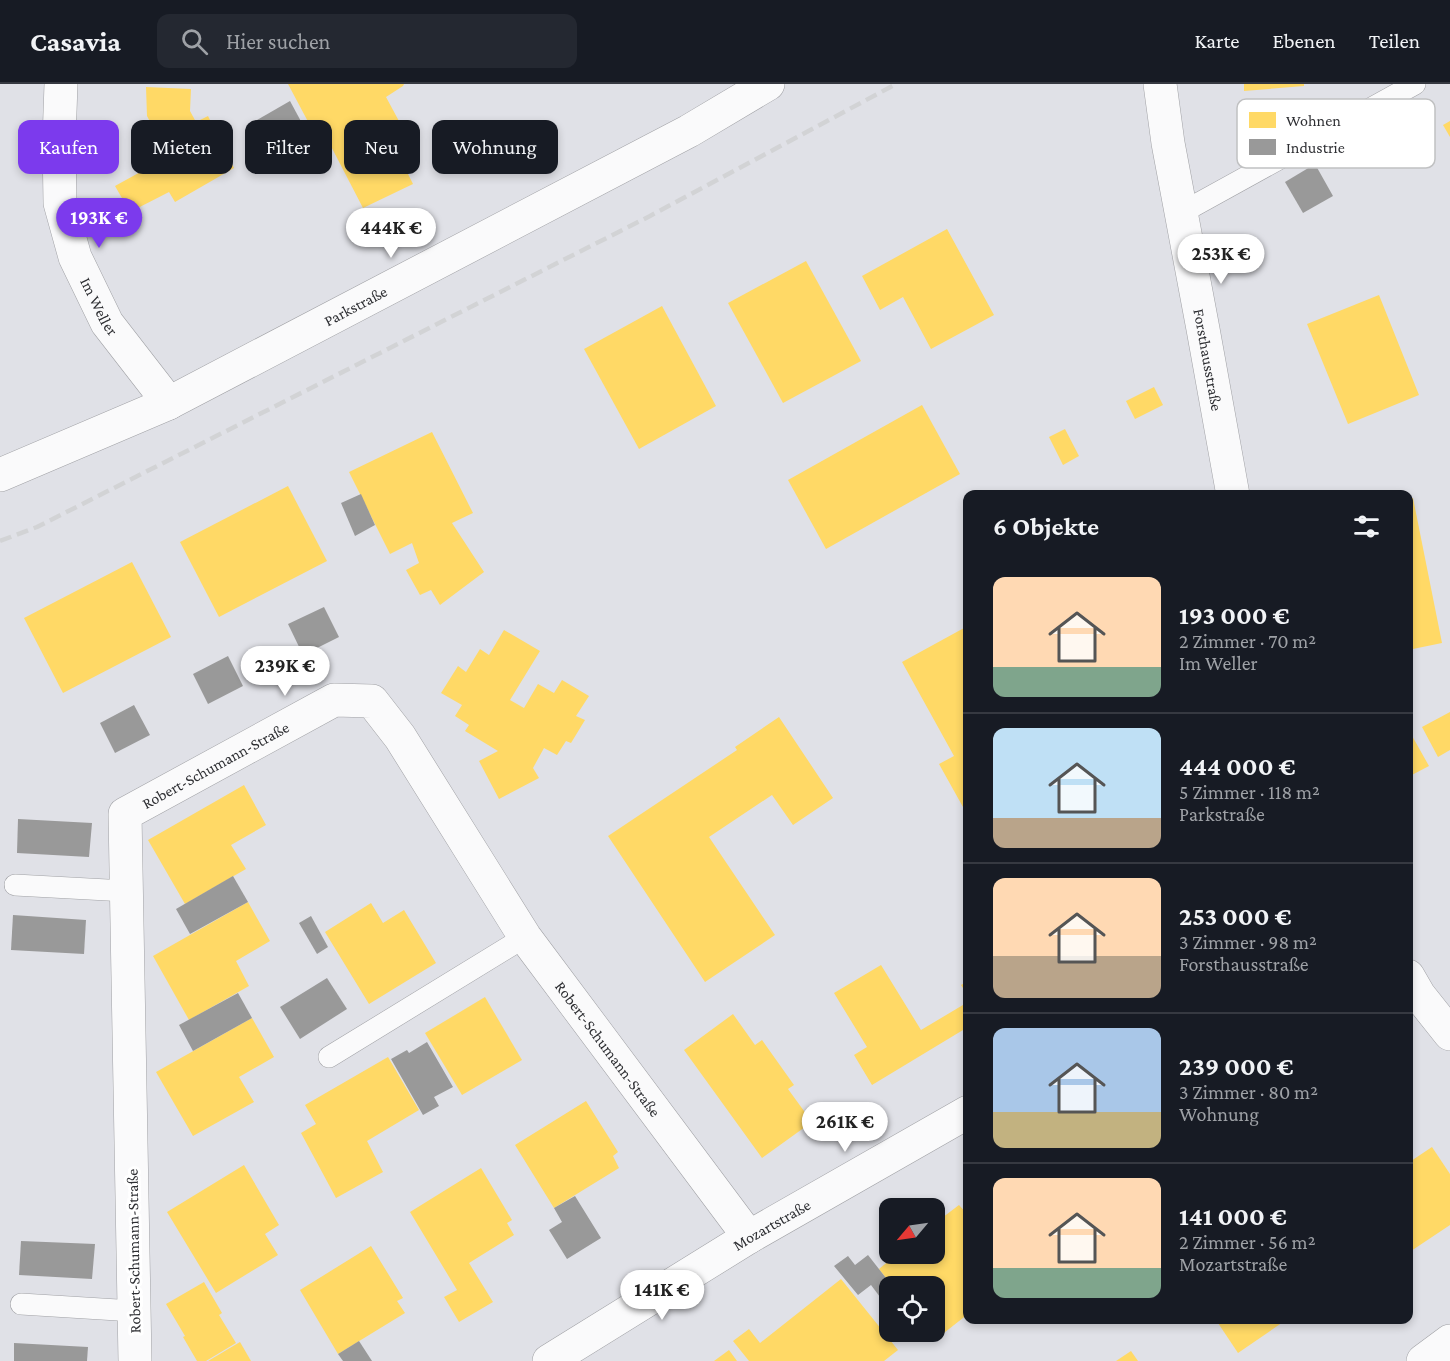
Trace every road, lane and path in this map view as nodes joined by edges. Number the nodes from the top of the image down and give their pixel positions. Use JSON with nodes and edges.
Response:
{"nodes":[{"id":1,"x":62,"y":84,"type":"edge"},
{"id":2,"x":768,"y":84,"type":"edge"},
{"id":3,"x":1160,"y":84,"type":"edge"},
{"id":4,"x":1415,"y":84,"type":"edge"},
{"id":5,"x":1388,"y":99,"type":"edge"},
{"id":6,"x":1263,"y":168,"type":"edge"},
{"id":7,"x":1181,"y":213,"type":"junction"},
{"id":8,"x":169,"y":403,"type":"junction"},
{"id":9,"x":0,"y":475,"type":"edge"},
{"id":10,"x":1232,"y":490,"type":"edge"},
{"id":11,"x":15,"y":885,"type":"dead end"},
{"id":12,"x":126,"y":891,"type":"junction"},
{"id":13,"x":525,"y":937,"type":"junction"},
{"id":14,"x":1413,"y":990,"type":"edge"},
{"id":15,"x":1450,"y":1034,"type":"edge"},
{"id":16,"x":329,"y":1057,"type":"dead end"},
{"id":17,"x":963,"y":1115,"type":"edge"},
{"id":18,"x":749,"y":1237,"type":"junction"},
{"id":19,"x":21,"y":1304,"type":"dead end"},
{"id":20,"x":134,"y":1311,"type":"junction"},
{"id":21,"x":1450,"y":1341,"type":"edge"},
{"id":22,"x":135,"y":1361,"type":"edge"},
{"id":23,"x":549,"y":1361,"type":"edge"},
{"id":24,"x":1423,"y":1361,"type":"edge"}],
"edges":[{"from":1,"to":8,"type":"street","name":"Im Weller"},
{"from":2,"to":8,"type":"street","name":"Parkstraße"},
{"from":3,"to":7,"type":"street","name":"Forsthausstraße"},
{"from":4,"to":5,"type":"lane"},
{"from":6,"to":7,"type":"lane"},
{"from":7,"to":10,"type":"street","name":"Forsthausstraße"},
{"from":8,"to":9,"type":"street","name":"Parkstraße"},
{"from":11,"to":12,"type":"lane"},
{"from":12,"to":13,"type":"street","name":"Robert-Schumann-Straße"},
{"from":12,"to":20,"type":"street","name":"Robert-Schumann-Straße"},
{"from":13,"to":16,"type":"lane"},
{"from":13,"to":18,"type":"street","name":"Robert-Schumann-Straße"},
{"from":14,"to":15,"type":"street"},
{"from":17,"to":18,"type":"street","name":"Mozartstraße"},
{"from":18,"to":23,"type":"street","name":"Mozartstraße"},
{"from":19,"to":20,"type":"lane"},
{"from":20,"to":22,"type":"street","name":"Robert-Schumann-Straße"},
{"from":21,"to":24,"type":"street"}]}
